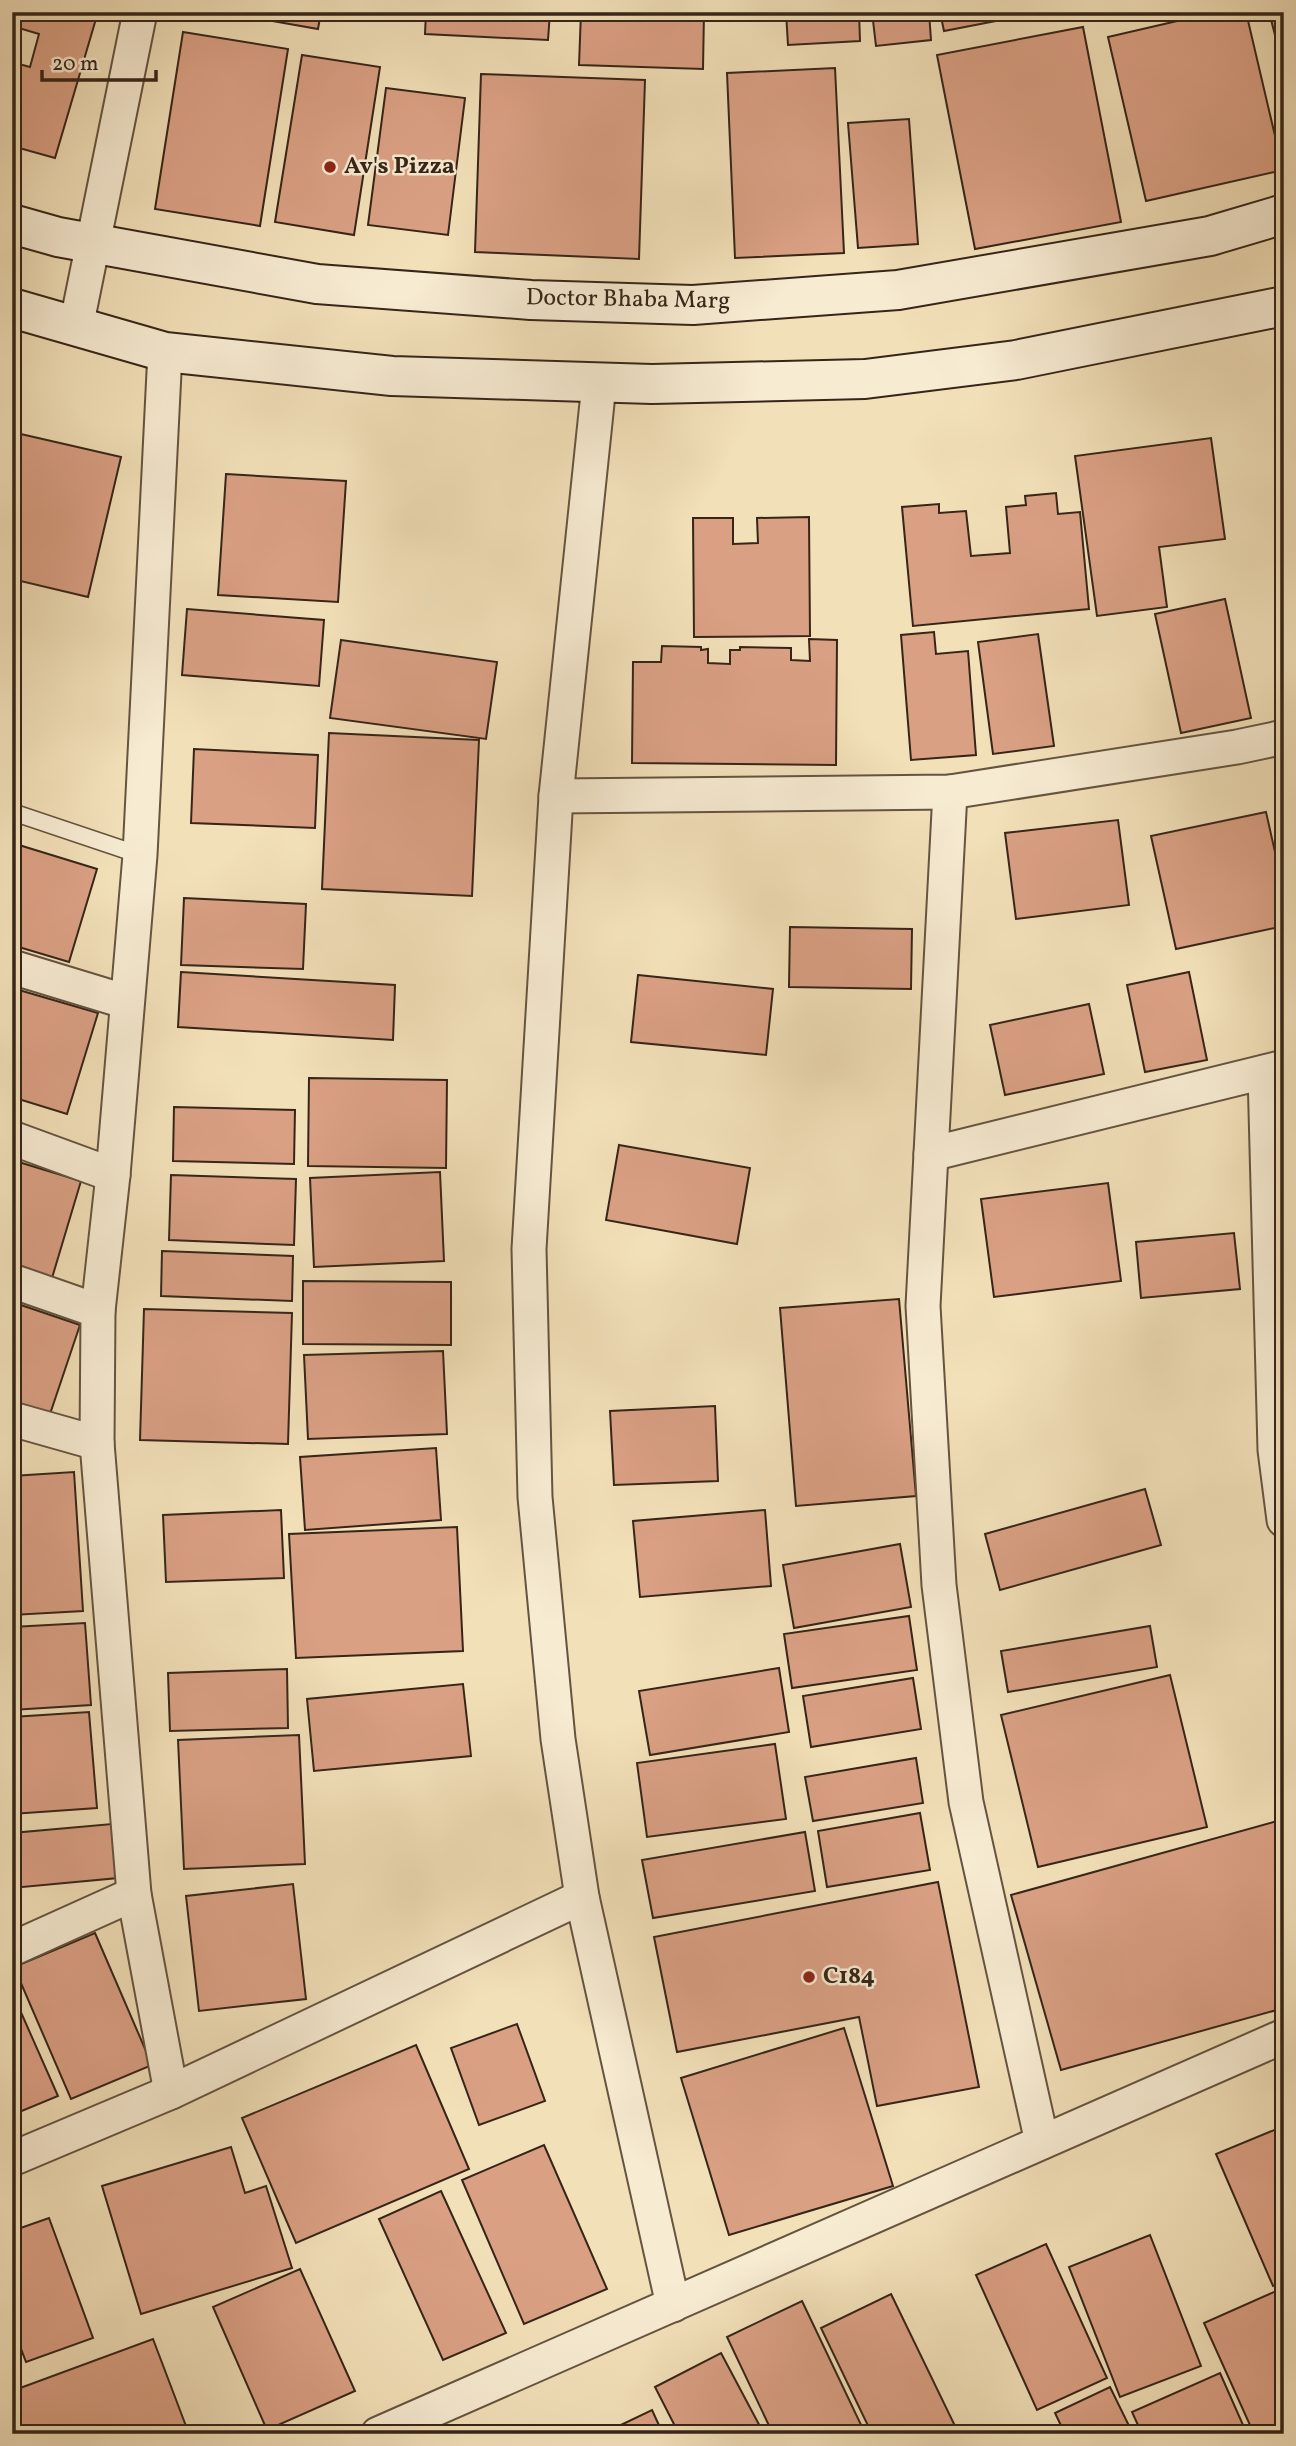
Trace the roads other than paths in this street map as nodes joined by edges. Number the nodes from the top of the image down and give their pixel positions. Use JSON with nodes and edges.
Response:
{"nodes":[{"id":1,"x":140,"y":12,"type":"edge"},
{"id":2,"x":1284,"y":215,"type":"edge"},
{"id":3,"x":12,"y":224,"type":"edge"},
{"id":4,"x":91,"y":243,"type":"junction"},
{"id":5,"x":1284,"y":306,"type":"edge"},
{"id":6,"x":12,"y":308,"type":"edge"},
{"id":7,"x":76,"y":327,"type":"junction"},
{"id":8,"x":166,"y":352,"type":"junction"},
{"id":9,"x":599,"y":384,"type":"junction"},
{"id":10,"x":1284,"y":737,"type":"edge"},
{"id":11,"x":950,"y":792,"type":"junction"},
{"id":12,"x":556,"y":796,"type":"junction"},
{"id":13,"x":12,"y":812,"type":"edge"},
{"id":14,"x":140,"y":855,"type":"junction"},
{"id":15,"x":12,"y":967,"type":"edge"},
{"id":16,"x":127,"y":1002,"type":"junction"},
{"id":17,"x":1274,"y":1069,"type":"edge"},
{"id":18,"x":12,"y":1138,"type":"edge"},
{"id":19,"x":931,"y":1154,"type":"junction"},
{"id":20,"x":113,"y":1175,"type":"junction"},
{"id":21,"x":12,"y":1281,"type":"edge"},
{"id":22,"x":98,"y":1311,"type":"junction"},
{"id":23,"x":12,"y":1419,"type":"edge"},
{"id":24,"x":97,"y":1443,"type":"junction"},
{"id":25,"x":1284,"y":1520,"type":"edge"},
{"id":26,"x":134,"y":1894,"type":"junction"},
{"id":27,"x":582,"y":1897,"type":"junction"},
{"id":28,"x":12,"y":1949,"type":"edge"},
{"id":29,"x":1284,"y":2036,"type":"edge"},
{"id":30,"x":171,"y":2092,"type":"junction"},
{"id":31,"x":1042,"y":2142,"type":"junction"},
{"id":32,"x":12,"y":2159,"type":"edge"},
{"id":33,"x":673,"y":2305,"type":"junction"},
{"id":34,"x":440,"y":2421,"type":"edge"},
{"id":35,"x":378,"y":2434,"type":"edge"}],
"edges":[{"from":1,"to":4,"type":"street"},
{"from":2,"to":4,"type":"street","name":"Doctor Bhaba Marg"},
{"from":3,"to":4,"type":"street","name":"Doctor Bhaba Marg"},
{"from":4,"to":7,"type":"street"},
{"from":5,"to":9,"type":"street"},
{"from":6,"to":7,"type":"street"},
{"from":7,"to":8,"type":"street"},
{"from":8,"to":9,"type":"street"},
{"from":8,"to":14,"type":"street"},
{"from":9,"to":12,"type":"street"},
{"from":10,"to":11,"type":"street"},
{"from":11,"to":12,"type":"street"},
{"from":11,"to":19,"type":"street"},
{"from":12,"to":27,"type":"street"},
{"from":13,"to":14,"type":"lane"},
{"from":14,"to":16,"type":"street"},
{"from":15,"to":16,"type":"street"},
{"from":16,"to":20,"type":"street"},
{"from":17,"to":19,"type":"street"},
{"from":17,"to":25,"type":"street"},
{"from":18,"to":20,"type":"street"},
{"from":19,"to":31,"type":"street"},
{"from":20,"to":22,"type":"street"},
{"from":21,"to":22,"type":"street"},
{"from":22,"to":24,"type":"street"},
{"from":23,"to":24,"type":"street"},
{"from":24,"to":26,"type":"street"},
{"from":26,"to":28,"type":"street"},
{"from":26,"to":30,"type":"street"},
{"from":27,"to":30,"type":"street"},
{"from":27,"to":33,"type":"street"},
{"from":29,"to":31,"type":"street"},
{"from":30,"to":32,"type":"street"},
{"from":31,"to":33,"type":"street"},
{"from":33,"to":34,"type":"street"},
{"from":34,"to":35,"type":"street"}]}
